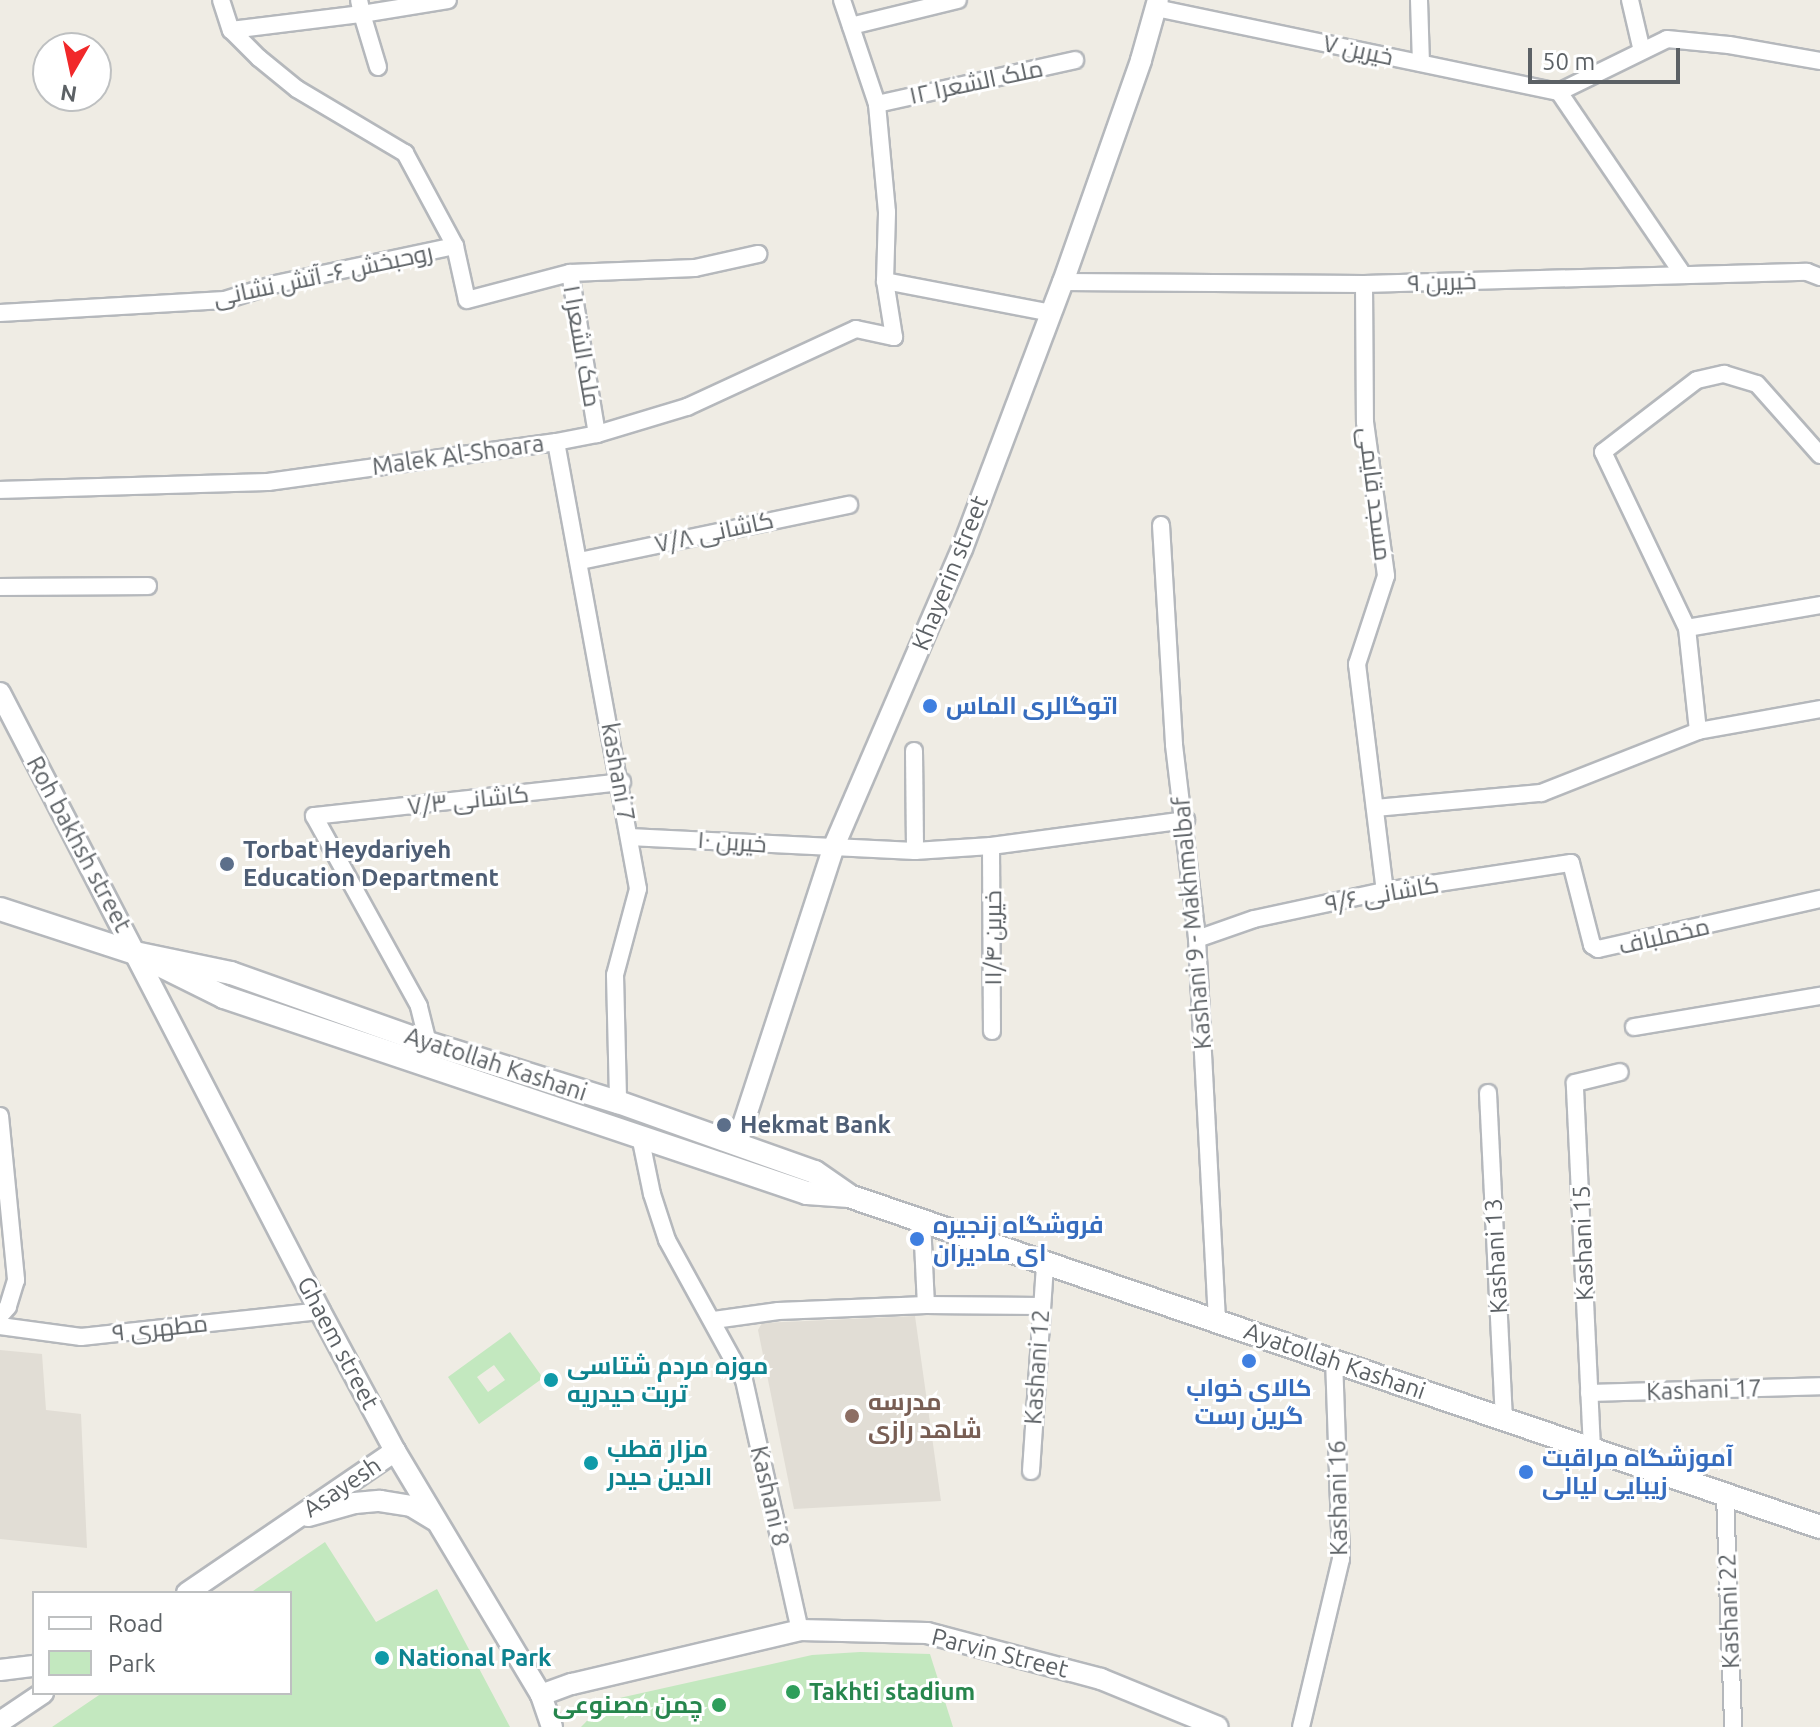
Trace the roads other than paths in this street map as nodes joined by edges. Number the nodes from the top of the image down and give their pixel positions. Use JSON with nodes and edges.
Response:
{"nodes":[{"id":1,"x":221,"y":0,"type":"edge"},
{"id":2,"x":448,"y":0,"type":"edge"},
{"id":3,"x":842,"y":0,"type":"edge"},
{"id":4,"x":958,"y":0,"type":"edge"},
{"id":5,"x":1419,"y":0,"type":"edge"},
{"id":6,"x":1630,"y":0,"type":"edge"},
{"id":7,"x":913,"y":4,"type":"edge"},
{"id":8,"x":1157,"y":4,"type":"edge"},
{"id":9,"x":361,"y":7,"type":"edge"},
{"id":10,"x":851,"y":26,"type":"junction"},
{"id":11,"x":231,"y":30,"type":"junction"},
{"id":12,"x":1642,"y":51,"type":"junction"},
{"id":13,"x":1075,"y":60,"type":"dead end"},
{"id":14,"x":1820,"y":61,"type":"edge"},
{"id":15,"x":1421,"y":63,"type":"junction"},
{"id":16,"x":378,"y":67,"type":"dead end"},
{"id":17,"x":1559,"y":92,"type":"junction"},
{"id":18,"x":877,"y":104,"type":"junction"},
{"id":19,"x":455,"y":246,"type":"junction"},
{"id":20,"x":758,"y":254,"type":"dead end"},
{"id":21,"x":570,"y":273,"type":"junction"},
{"id":22,"x":1682,"y":273,"type":"junction"},
{"id":23,"x":1820,"y":277,"type":"edge"},
{"id":24,"x":885,"y":281,"type":"junction"},
{"id":25,"x":1063,"y":282,"type":"junction"},
{"id":26,"x":1364,"y":284,"type":"junction"},
{"id":27,"x":0,"y":313,"type":"edge"},
{"id":28,"x":1051,"y":313,"type":"junction"},
{"id":29,"x":597,"y":434,"type":"junction"},
{"id":30,"x":556,"y":442,"type":"junction"},
{"id":31,"x":1820,"y":455,"type":"edge"},
{"id":32,"x":0,"y":490,"type":"edge"},
{"id":33,"x":849,"y":505,"type":"dead end"},
{"id":34,"x":1161,"y":525,"type":"dead end"},
{"id":35,"x":580,"y":561,"type":"junction"},
{"id":36,"x":148,"y":586,"type":"dead end"},
{"id":37,"x":0,"y":587,"type":"edge"},
{"id":38,"x":1820,"y":605,"type":"edge"},
{"id":39,"x":1687,"y":628,"type":"junction"},
{"id":40,"x":0,"y":693,"type":"edge"},
{"id":41,"x":1820,"y":709,"type":"edge"},
{"id":42,"x":1698,"y":731,"type":"junction"},
{"id":43,"x":914,"y":751,"type":"dead end"},
{"id":44,"x":622,"y":782,"type":"junction"},
{"id":45,"x":1375,"y":808,"type":"junction"},
{"id":46,"x":1186,"y":820,"type":"junction"},
{"id":47,"x":629,"y":837,"type":"junction"},
{"id":48,"x":834,"y":846,"type":"junction"},
{"id":49,"x":991,"y":846,"type":"junction"},
{"id":50,"x":915,"y":851,"type":"junction"},
{"id":51,"x":1571,"y":863,"type":"joint"},
{"id":52,"x":1385,"y":891,"type":"junction"},
{"id":53,"x":1820,"y":899,"type":"edge"},
{"id":54,"x":0,"y":909,"type":"edge"},
{"id":55,"x":1197,"y":939,"type":"junction"},
{"id":56,"x":135,"y":953,"type":"junction"},
{"id":57,"x":1820,"y":996,"type":"edge"},
{"id":58,"x":1634,"y":1027,"type":"dead end"},
{"id":59,"x":992,"y":1031,"type":"dead end"},
{"id":60,"x":428,"y":1043,"type":"junction"},
{"id":61,"x":1620,"y":1072,"type":"dead end"},
{"id":62,"x":1488,"y":1093,"type":"dead end"},
{"id":63,"x":618,"y":1102,"type":"junction"},
{"id":64,"x":0,"y":1116,"type":"edge"},
{"id":65,"x":640,"y":1136,"type":"junction"},
{"id":66,"x":737,"y":1143,"type":"junction"},
{"id":67,"x":849,"y":1196,"type":"junction"},
{"id":68,"x":922,"y":1221,"type":"junction"},
{"id":69,"x":1045,"y":1263,"type":"junction"},
{"id":70,"x":926,"y":1305,"type":"junction"},
{"id":71,"x":1040,"y":1306,"type":"junction"},
{"id":72,"x":320,"y":1311,"type":"junction"},
{"id":73,"x":0,"y":1316,"type":"edge"},
{"id":74,"x":714,"y":1320,"type":"junction"},
{"id":75,"x":1217,"y":1321,"type":"junction"},
{"id":76,"x":0,"y":1326,"type":"edge"},
{"id":77,"x":1334,"y":1361,"type":"junction"},
{"id":78,"x":1820,"y":1386,"type":"edge"},
{"id":79,"x":1589,"y":1393,"type":"junction"},
{"id":80,"x":1504,"y":1419,"type":"junction"},
{"id":81,"x":1592,"y":1449,"type":"junction"},
{"id":82,"x":395,"y":1451,"type":"junction"},
{"id":83,"x":1031,"y":1471,"type":"dead end"},
{"id":84,"x":1725,"y":1494,"type":"junction"},
{"id":85,"x":294,"y":1519,"type":"junction"},
{"id":86,"x":438,"y":1522,"type":"junction"},
{"id":87,"x":1820,"y":1527,"type":"edge"},
{"id":88,"x":190,"y":1591,"type":"edge"},
{"id":89,"x":800,"y":1630,"type":"junction"},
{"id":90,"x":32,"y":1666,"type":"edge"},
{"id":91,"x":0,"y":1670,"type":"edge"},
{"id":92,"x":40,"y":1695,"type":"edge"},
{"id":93,"x":541,"y":1695,"type":"junction"},
{"id":94,"x":5,"y":1721,"type":"edge"},
{"id":95,"x":552,"y":1727,"type":"edge"},
{"id":96,"x":1218,"y":1727,"type":"edge"},
{"id":97,"x":1301,"y":1727,"type":"edge"},
{"id":98,"x":1733,"y":1727,"type":"edge"}],
"edges":[{"from":1,"to":11,"type":"street"},
{"from":2,"to":9,"type":"street"},
{"from":3,"to":10,"type":"street"},
{"from":4,"to":7,"type":"street"},
{"from":5,"to":15,"type":"street"},
{"from":6,"to":12,"type":"street"},
{"from":7,"to":10,"type":"street"},
{"from":8,"to":15,"type":"street","name":"خیرین ۷"},
{"from":8,"to":25,"type":"street","name":"Khayerin street"},
{"from":9,"to":11,"type":"street"},
{"from":9,"to":16,"type":"street"},
{"from":10,"to":18,"type":"street"},
{"from":11,"to":19,"type":"street"},
{"from":12,"to":14,"type":"street"},
{"from":12,"to":17,"type":"street"},
{"from":13,"to":18,"type":"street","name":"ملک الشعرا ۱۲"},
{"from":15,"to":17,"type":"street","name":"خیرین ۷"},
{"from":17,"to":22,"type":"street"},
{"from":18,"to":24,"type":"street"},
{"from":19,"to":21,"type":"street","name":"ملک الشعرا ۱"},
{"from":19,"to":27,"type":"street","name":"روحبخش ۶- آتش نشانی"},
{"from":20,"to":21,"type":"street"},
{"from":21,"to":29,"type":"street","name":"ملک الشعرا ۱"},
{"from":22,"to":23,"type":"street","name":"خیرین ۹"},
{"from":22,"to":26,"type":"street","name":"خیرین ۹"},
{"from":24,"to":28,"type":"street"},
{"from":24,"to":29,"type":"street","name":"Malek Al-Shoara"},
{"from":25,"to":26,"type":"street","name":"خیرین ۹"},
{"from":25,"to":28,"type":"street","name":"Khayerin street"},
{"from":26,"to":45,"type":"street","name":"مسجد قایمی"},
{"from":28,"to":48,"type":"street","name":"Khayerin street"},
{"from":29,"to":30,"type":"street","name":"Malek Al-Shoara"},
{"from":30,"to":32,"type":"street","name":"Malek Al-Shoara"},
{"from":30,"to":35,"type":"street","name":"kashani 7"},
{"from":31,"to":39,"type":"street"},
{"from":33,"to":35,"type":"street","name":"کاشانی ۷/۸"},
{"from":34,"to":46,"type":"street","name":"Kashani 9 - Makhmalbaf"},
{"from":35,"to":44,"type":"street","name":"kashani 7"},
{"from":36,"to":37,"type":"street"},
{"from":38,"to":39,"type":"street"},
{"from":39,"to":42,"type":"street"},
{"from":40,"to":56,"type":"street","name":"Roh bakhsh street"},
{"from":41,"to":42,"type":"street"},
{"from":42,"to":45,"type":"street"},
{"from":43,"to":50,"type":"street"},
{"from":44,"to":47,"type":"street","name":"kashani 7"},
{"from":44,"to":60,"type":"street","name":"کاشانی ۷/۳"},
{"from":45,"to":52,"type":"street","name":"مسجد قایمی"},
{"from":46,"to":49,"type":"street","name":"خیرین ۱۰"},
{"from":46,"to":55,"type":"street","name":"Kashani 9 - Makhmalbaf"},
{"from":47,"to":48,"type":"street","name":"خیرین ۱۰"},
{"from":47,"to":63,"type":"street","name":"kashani 7"},
{"from":48,"to":50,"type":"street","name":"خیرین ۱۰"},
{"from":48,"to":66,"type":"street","name":"Khayerin street"},
{"from":49,"to":50,"type":"street","name":"خیرین ۱۰"},
{"from":49,"to":59,"type":"street","name":"خیرین ۱۱/۴"},
{"from":51,"to":52,"type":"street","name":"کاشانی ۹/۶"},
{"from":51,"to":53,"type":"street","name":"مخملباف"},
{"from":52,"to":55,"type":"street","name":"کاشانی ۹/۶"},
{"from":54,"to":56,"type":"main road","name":"Ayatollah Kashani"},
{"from":55,"to":75,"type":"street","name":"Kashani 9 - Makhmalbaf"},
{"from":56,"to":60,"type":"main road","name":"Ayatollah Kashani"},
{"from":56,"to":65,"type":"main road","name":"Ayatollah Kashani"},
{"from":56,"to":72,"type":"street","name":"Ghaem street"},
{"from":57,"to":58,"type":"street"},
{"from":60,"to":63,"type":"main road","name":"Ayatollah Kashani"},
{"from":61,"to":79,"type":"street","name":"Kashani 15"},
{"from":62,"to":80,"type":"street","name":"Kashani 13"},
{"from":63,"to":66,"type":"main road","name":"Ayatollah Kashani"},
{"from":64,"to":73,"type":"street"},
{"from":65,"to":67,"type":"main road","name":"Ayatollah Kashani"},
{"from":65,"to":74,"type":"street","name":"Kashani 8"},
{"from":66,"to":67,"type":"main road","name":"Ayatollah Kashani"},
{"from":67,"to":68,"type":"main road","name":"Ayatollah Kashani"},
{"from":68,"to":69,"type":"main road","name":"Ayatollah Kashani"},
{"from":68,"to":70,"type":"street"},
{"from":69,"to":71,"type":"street","name":"Kashani 12"},
{"from":69,"to":75,"type":"main road","name":"Ayatollah Kashani"},
{"from":70,"to":71,"type":"street"},
{"from":70,"to":74,"type":"street"},
{"from":71,"to":83,"type":"street","name":"Kashani 12"},
{"from":72,"to":76,"type":"street","name":"مطهری ۹"},
{"from":72,"to":82,"type":"street","name":"Ghaem street"},
{"from":74,"to":89,"type":"street","name":"Kashani 8"},
{"from":75,"to":77,"type":"main road","name":"Ayatollah Kashani"},
{"from":77,"to":80,"type":"main road","name":"Ayatollah Kashani"},
{"from":77,"to":97,"type":"street","name":"Kashani 16"},
{"from":78,"to":79,"type":"street","name":"Kashani 17"},
{"from":79,"to":81,"type":"street","name":"Kashani 15"},
{"from":80,"to":81,"type":"main road","name":"Ayatollah Kashani"},
{"from":81,"to":84,"type":"main road","name":"Ayatollah Kashani"},
{"from":82,"to":85,"type":"street","name":"Asayesh"},
{"from":82,"to":86,"type":"street","name":"Ghaem street"},
{"from":84,"to":87,"type":"main road","name":"Ayatollah Kashani"},
{"from":84,"to":98,"type":"street","name":"Kashani 22"},
{"from":85,"to":86,"type":"street","name":"Asayesh"},
{"from":85,"to":88,"type":"street"},
{"from":86,"to":93,"type":"street","name":"Ghaem street"},
{"from":89,"to":93,"type":"street","name":"Parvin Street"},
{"from":89,"to":96,"type":"street","name":"Parvin Street"},
{"from":90,"to":91,"type":"street"},
{"from":92,"to":94,"type":"street"},
{"from":93,"to":95,"type":"street","name":"Ghaem street"}]}
